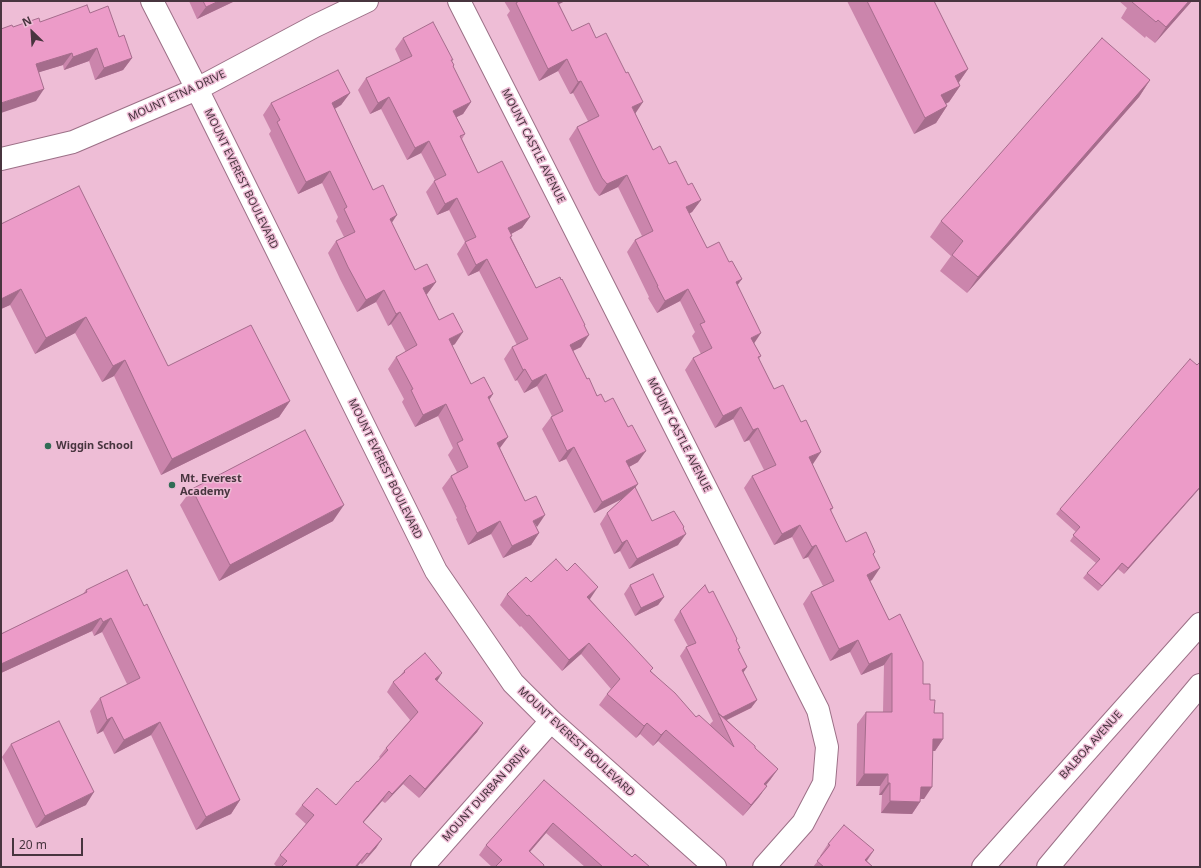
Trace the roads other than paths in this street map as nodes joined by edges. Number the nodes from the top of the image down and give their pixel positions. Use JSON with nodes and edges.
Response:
{"nodes":[{"id":1,"x":152,"y":1,"type":"edge"},
{"id":2,"x":367,"y":1,"type":"edge"},
{"id":3,"x":458,"y":1,"type":"edge"},
{"id":4,"x":197,"y":89,"type":"junction"},
{"id":5,"x":1,"y":159,"type":"edge"},
{"id":6,"x":1200,"y":624,"type":"edge"},
{"id":7,"x":1200,"y":685,"type":"edge"},
{"id":8,"x":551,"y":721,"type":"junction"},
{"id":9,"x":422,"y":867,"type":"edge"},
{"id":10,"x":715,"y":867,"type":"edge"},
{"id":11,"x":764,"y":867,"type":"edge"},
{"id":12,"x":983,"y":867,"type":"edge"},
{"id":13,"x":1048,"y":867,"type":"edge"}],
"edges":[{"from":1,"to":4,"type":"street","name":"MOUNT EVEREST BOULEVARD"},
{"from":2,"to":4,"type":"street","name":"MOUNT ETNA DRIVE"},
{"from":3,"to":11,"type":"street","name":"MOUNT CASTLE AVENUE"},
{"from":4,"to":5,"type":"street","name":"MOUNT ETNA DRIVE"},
{"from":4,"to":8,"type":"street","name":"MOUNT EVEREST BOULEVARD"},
{"from":6,"to":12,"type":"street","name":"BALBOA AVENUE"},
{"from":7,"to":13,"type":"street"},
{"from":8,"to":9,"type":"street","name":"MOUNT DURBAN DRIVE"},
{"from":8,"to":10,"type":"street","name":"MOUNT EVEREST BOULEVARD"}]}
